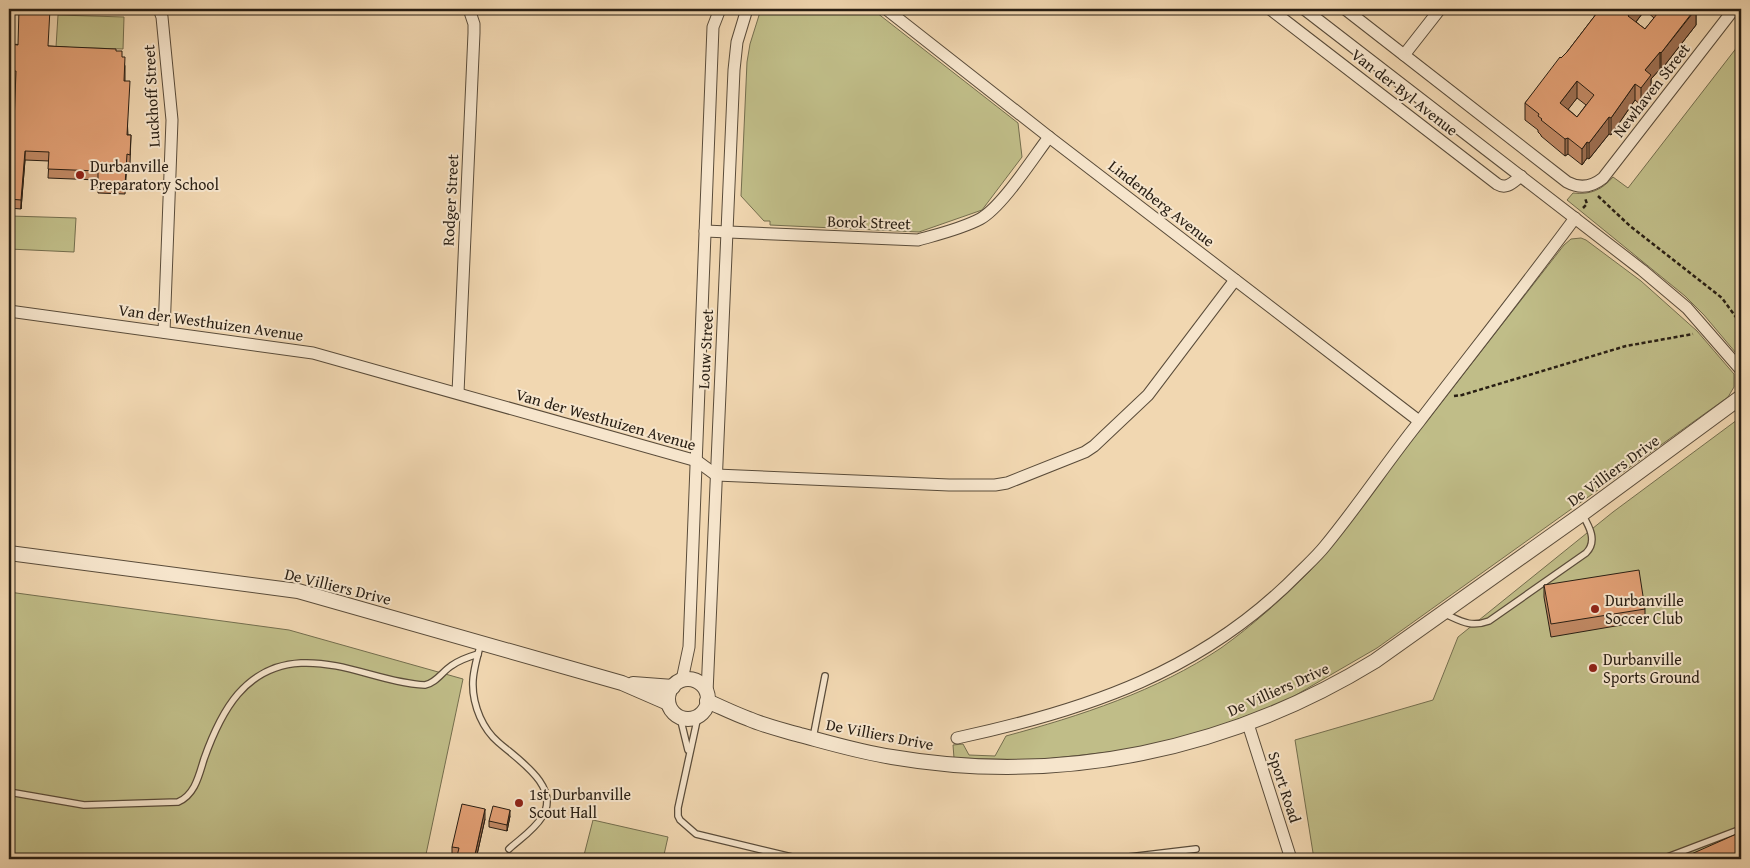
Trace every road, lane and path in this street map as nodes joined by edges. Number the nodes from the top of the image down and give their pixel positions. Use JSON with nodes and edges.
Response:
{"nodes":[{"id":1,"x":159,"y":9,"type":"edge"},
{"id":2,"x":469,"y":9,"type":"edge"},
{"id":3,"x":720,"y":9,"type":"edge"},
{"id":4,"x":747,"y":9,"type":"edge"},
{"id":5,"x":886,"y":9,"type":"edge"},
{"id":6,"x":1270,"y":9,"type":"edge"},
{"id":7,"x":1304,"y":9,"type":"edge"},
{"id":8,"x":1345,"y":9,"type":"edge"},
{"id":9,"x":1440,"y":9,"type":"edge"},
{"id":10,"x":1734,"y":9,"type":"edge"},
{"id":11,"x":1404,"y":55,"type":"junction"},
{"id":12,"x":1049,"y":137,"type":"junction"},
{"id":13,"x":1521,"y":176,"type":"junction"},
{"id":14,"x":1586,"y":186,"type":"junction"},
{"id":15,"x":1575,"y":218,"type":"junction"},
{"id":16,"x":706,"y":231,"type":"junction"},
{"id":17,"x":727,"y":232,"type":"junction"},
{"id":18,"x":1235,"y":280,"type":"junction"},
{"id":19,"x":9,"y":311,"type":"edge"},
{"id":20,"x":1741,"y":324,"type":"edge"},
{"id":21,"x":1706,"y":329,"type":"junction"},
{"id":22,"x":164,"y":332,"type":"junction"},
{"id":23,"x":1741,"y":370,"type":"edge"},
{"id":24,"x":458,"y":393,"type":"junction"},
{"id":25,"x":1741,"y":397,"type":"edge"},
{"id":26,"x":1438,"y":398,"type":"junction"},
{"id":27,"x":1419,"y":421,"type":"junction"},
{"id":28,"x":697,"y":462,"type":"junction"},
{"id":29,"x":716,"y":475,"type":"junction"},
{"id":30,"x":1582,"y":514,"type":"junction"},
{"id":31,"x":9,"y":553,"type":"edge"},
{"id":32,"x":1442,"y":613,"type":"junction"},
{"id":33,"x":479,"y":648,"type":"junction"},
{"id":34,"x":825,"y":676,"type":"dead end"},
{"id":35,"x":622,"y":683,"type":"junction"},
{"id":36,"x":678,"y":683,"type":"junction"},
{"id":37,"x":668,"y":702,"type":"junction"},
{"id":38,"x":704,"y":706,"type":"junction"},
{"id":39,"x":680,"y":717,"type":"junction"},
{"id":40,"x":1248,"y":724,"type":"junction"},
{"id":41,"x":813,"y":738,"type":"junction"},
{"id":42,"x":956,"y":738,"type":"dead end"},
{"id":43,"x":689,"y":752,"type":"junction"},
{"id":44,"x":9,"y":792,"type":"edge"},
{"id":45,"x":1741,"y":829,"type":"edge"},
{"id":46,"x":508,"y":849,"type":"dead end"},
{"id":47,"x":1196,"y":849,"type":"dead end"},
{"id":48,"x":800,"y":859,"type":"edge"},
{"id":49,"x":1112,"y":859,"type":"edge"},
{"id":50,"x":1291,"y":859,"type":"edge"},
{"id":51,"x":1662,"y":859,"type":"edge"}],
"edges":[{"from":1,"to":22,"type":"street","name":"Luckhoff Street"},
{"from":2,"to":24,"type":"street","name":"Rodger Street"},
{"from":3,"to":16,"type":"street","name":"Louw Street"},
{"from":4,"to":17,"type":"street","name":"Louw Street"},
{"from":5,"to":12,"type":"street","name":"Lindenberg Avenue"},
{"from":6,"to":13,"type":"street","name":"Van der Byl Avenue"},
{"from":7,"to":13,"type":"street","name":"Van der Byl Avenue"},
{"from":8,"to":11,"type":"street","name":"Van der Byl Avenue"},
{"from":9,"to":11,"type":"street"},
{"from":10,"to":14,"type":"street","name":"Newhaven Street"},
{"from":11,"to":14,"type":"street","name":"Van der Byl Avenue"},
{"from":12,"to":17,"type":"street","name":"Borok Street"},
{"from":12,"to":18,"type":"street","name":"Lindenberg Avenue"},
{"from":13,"to":15,"type":"street","name":"Van der Byl Avenue"},
{"from":14,"to":15,"type":"path"},
{"from":14,"to":20,"type":"path"},
{"from":15,"to":21,"type":"street","name":"Van der Byl Avenue"},
{"from":15,"to":26,"type":"street","name":"De Villiers Drive"},
{"from":16,"to":17,"type":"street","name":"Borok Street"},
{"from":16,"to":28,"type":"street","name":"Louw Street"},
{"from":17,"to":29,"type":"street","name":"Louw Street"},
{"from":18,"to":27,"type":"street","name":"Lindenberg Avenue"},
{"from":18,"to":29,"type":"street"},
{"from":19,"to":22,"type":"street","name":"Van der Westhuizen Avenue"},
{"from":21,"to":23,"type":"street","name":"Van der Byl Avenue"},
{"from":21,"to":26,"type":"path"},
{"from":22,"to":24,"type":"street","name":"Van der Westhuizen Avenue"},
{"from":24,"to":28,"type":"street","name":"Van der Westhuizen Avenue"},
{"from":25,"to":30,"type":"street","name":"De Villiers Drive"},
{"from":26,"to":27,"type":"street","name":"De Villiers Drive"},
{"from":27,"to":42,"type":"street","name":"De Villiers Drive"},
{"from":28,"to":29,"type":"street","name":"Van der Westhuizen Avenue"},
{"from":28,"to":36,"type":"street","name":"Louw Street"},
{"from":29,"to":38,"type":"street","name":"Louw Street"},
{"from":30,"to":32,"type":"street","name":"De Villiers Drive"},
{"from":30,"to":32,"type":"lane"},
{"from":31,"to":33,"type":"street","name":"De Villiers Drive"},
{"from":32,"to":40,"type":"street","name":"De Villiers Drive"},
{"from":33,"to":35,"type":"street","name":"De Villiers Drive"},
{"from":33,"to":44,"type":"lane"},
{"from":33,"to":46,"type":"lane"},
{"from":34,"to":41,"type":"lane"},
{"from":35,"to":36,"type":"street","name":"De Villiers Drive"},
{"from":35,"to":37,"type":"street","name":"De Villiers Drive"},
{"from":36,"to":37,"type":"street"},
{"from":36,"to":38,"type":"street"},
{"from":37,"to":39,"type":"street"},
{"from":38,"to":39,"type":"street"},
{"from":38,"to":41,"type":"street","name":"De Villiers Drive"},
{"from":38,"to":43,"type":"lane"},
{"from":39,"to":43,"type":"lane"},
{"from":40,"to":41,"type":"street","name":"De Villiers Drive"},
{"from":40,"to":50,"type":"street","name":"Sport Road"},
{"from":43,"to":48,"type":"lane"},
{"from":45,"to":51,"type":"lane"},
{"from":47,"to":49,"type":"lane"}]}
